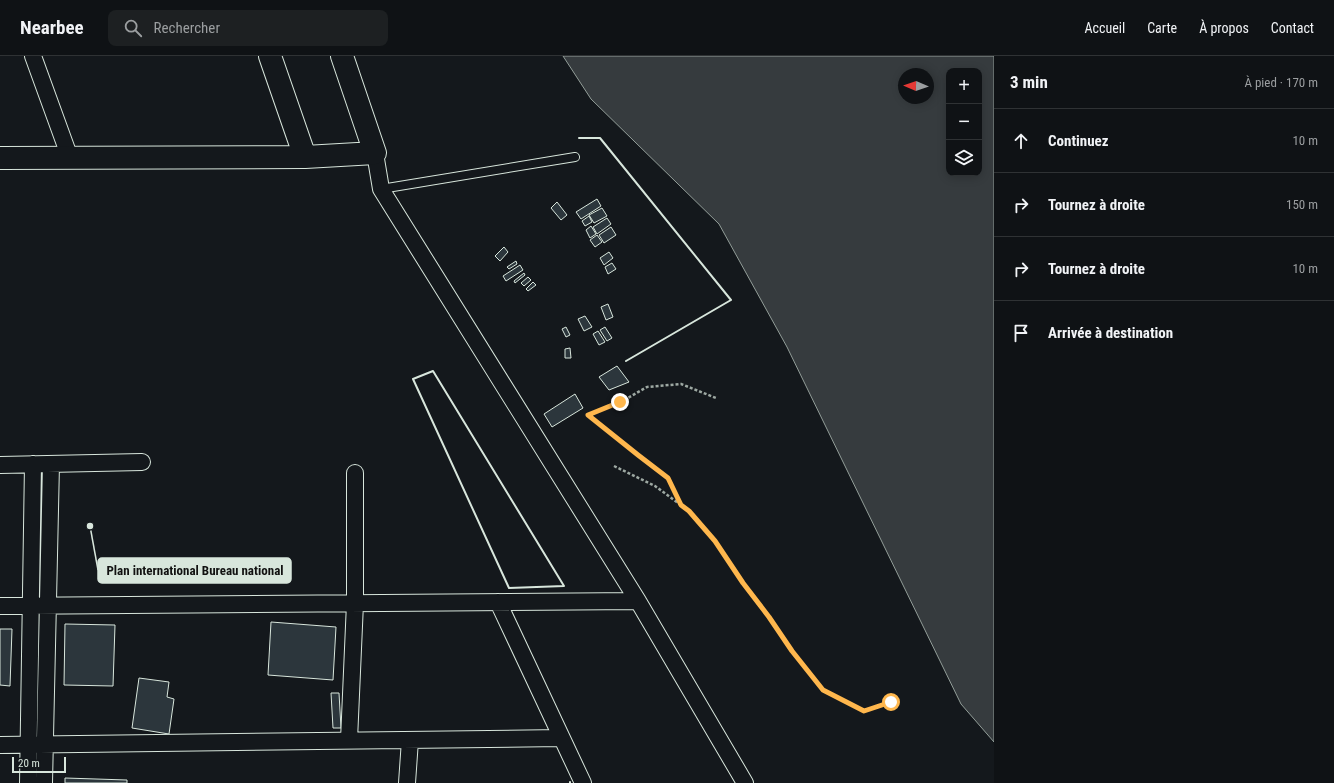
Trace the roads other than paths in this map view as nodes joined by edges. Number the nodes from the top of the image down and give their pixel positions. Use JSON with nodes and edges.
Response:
{"nodes":[{"id":1,"x":33,"y":56,"type":"edge"},
{"id":2,"x":270,"y":56,"type":"edge"},
{"id":3,"x":342,"y":56,"type":"edge"},
{"id":4,"x":375,"y":153,"type":"junction"},
{"id":5,"x":305,"y":157,"type":"junction"},
{"id":6,"x":575,"y":157,"type":"dead end"},
{"id":7,"x":0,"y":158,"type":"edge"},
{"id":8,"x":70,"y":158,"type":"junction"},
{"id":9,"x":381,"y":189,"type":"junction"},
{"id":10,"x":142,"y":462,"type":"dead end"},
{"id":11,"x":33,"y":464,"type":"junction"},
{"id":12,"x":51,"y":464,"type":"junction"},
{"id":13,"x":0,"y":465,"type":"edge"},
{"id":14,"x":355,"y":474,"type":"dead end"},
{"id":15,"x":638,"y":601,"type":"junction"},
{"id":16,"x":498,"y":602,"type":"junction"},
{"id":17,"x":355,"y":603,"type":"junction"},
{"id":18,"x":0,"y":606,"type":"edge"},
{"id":19,"x":31,"y":606,"type":"junction"},
{"id":20,"x":48,"y":606,"type":"junction"},
{"id":21,"x":561,"y":738,"type":"junction"},
{"id":22,"x":349,"y":740,"type":"junction"},
{"id":23,"x":410,"y":740,"type":"junction"},
{"id":24,"x":45,"y":744,"type":"junction"},
{"id":25,"x":0,"y":745,"type":"edge"},
{"id":26,"x":28,"y":745,"type":"junction"},
{"id":27,"x":28,"y":783,"type":"edge"},
{"id":28,"x":44,"y":783,"type":"edge"},
{"id":29,"x":407,"y":783,"type":"edge"},
{"id":30,"x":582,"y":783,"type":"edge"},
{"id":31,"x":745,"y":783,"type":"edge"}],
"edges":[{"from":1,"to":8,"type":"street"},
{"from":2,"to":5,"type":"street"},
{"from":3,"to":4,"type":"street"},
{"from":4,"to":5,"type":"street"},
{"from":4,"to":9,"type":"street"},
{"from":5,"to":8,"type":"street"},
{"from":6,"to":9,"type":"lane"},
{"from":7,"to":8,"type":"street"},
{"from":9,"to":15,"type":"street"},
{"from":10,"to":12,"type":"street"},
{"from":11,"to":12,"type":"street"},
{"from":11,"to":13,"type":"street"},
{"from":11,"to":19,"type":"street"},
{"from":12,"to":20,"type":"street"},
{"from":14,"to":17,"type":"street"},
{"from":15,"to":16,"type":"street"},
{"from":15,"to":31,"type":"street"},
{"from":16,"to":17,"type":"street"},
{"from":16,"to":21,"type":"street"},
{"from":17,"to":20,"type":"street"},
{"from":17,"to":22,"type":"street"},
{"from":18,"to":19,"type":"street"},
{"from":19,"to":20,"type":"street"},
{"from":19,"to":26,"type":"street"},
{"from":20,"to":24,"type":"street"},
{"from":21,"to":23,"type":"street"},
{"from":21,"to":30,"type":"street"},
{"from":22,"to":23,"type":"street"},
{"from":22,"to":24,"type":"street"},
{"from":23,"to":29,"type":"street"},
{"from":24,"to":26,"type":"street"},
{"from":24,"to":28,"type":"street"},
{"from":25,"to":26,"type":"street"},
{"from":26,"to":27,"type":"street"}]}
